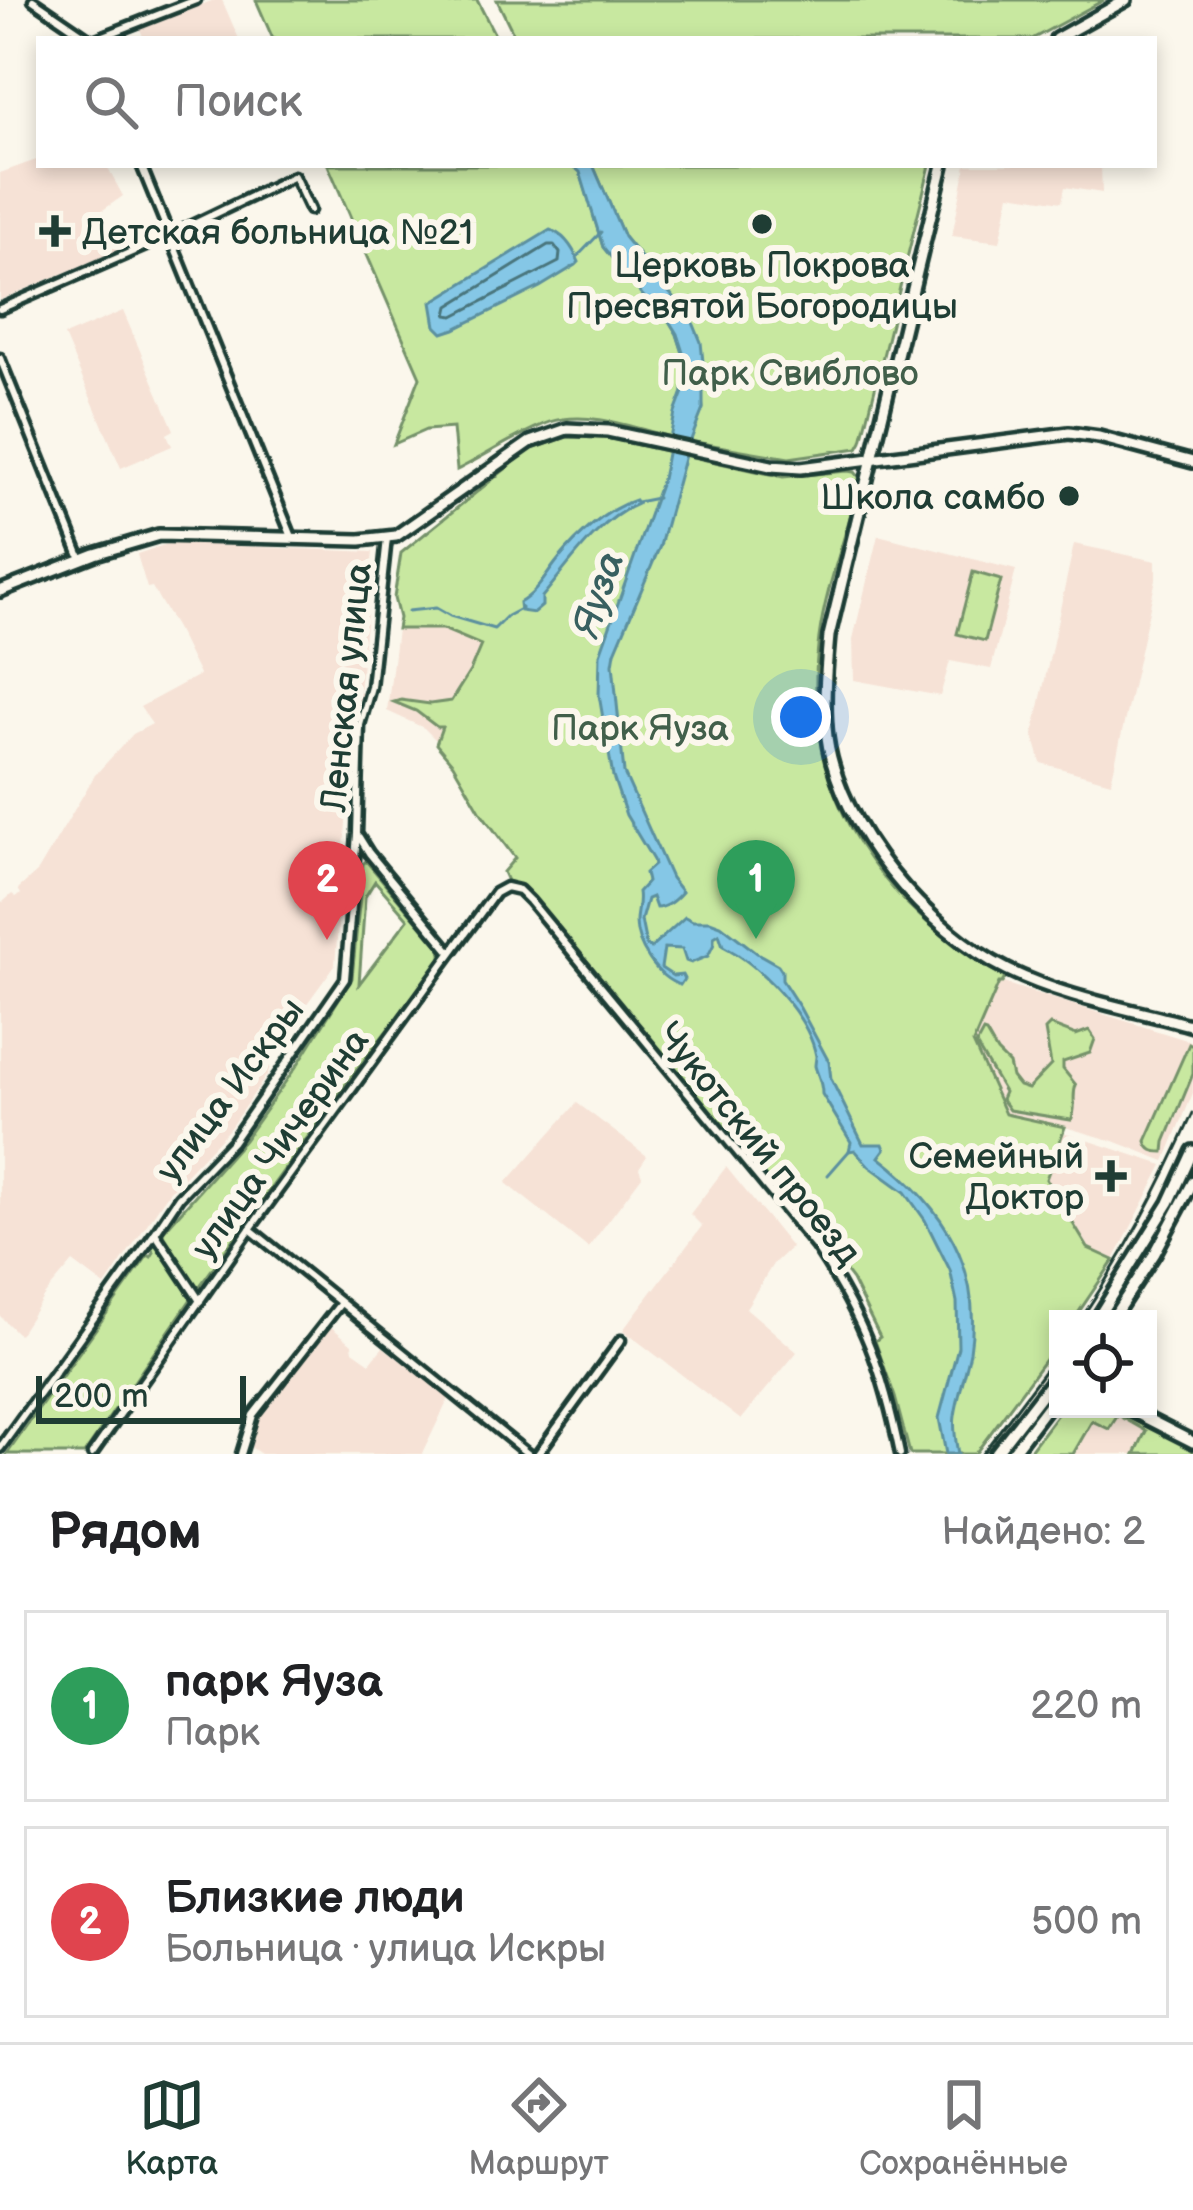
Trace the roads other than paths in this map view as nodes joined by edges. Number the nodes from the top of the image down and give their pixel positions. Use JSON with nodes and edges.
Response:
{"nodes":[{"id":1,"x":32,"y":0,"type":"edge"},
{"id":2,"x":196,"y":0,"type":"edge"},
{"id":3,"x":1126,"y":0,"type":"edge"},
{"id":4,"x":88,"y":36,"type":"edge"},
{"id":5,"x":101,"y":36,"type":"edge"},
{"id":6,"x":1061,"y":36,"type":"edge"},
{"id":7,"x":142,"y":168,"type":"edge"},
{"id":8,"x":942,"y":168,"type":"edge"},
{"id":9,"x":310,"y":210,"type":"dead end"},
{"id":10,"x":170,"y":235,"type":"junction"},
{"id":11,"x":0,"y":309,"type":"edge"},
{"id":12,"x":0,"y":358,"type":"edge"},
{"id":13,"x":872,"y":460,"type":"junction"},
{"id":14,"x":1193,"y":462,"type":"edge"},
{"id":15,"x":292,"y":537,"type":"junction"},
{"id":16,"x":387,"y":538,"type":"junction"},
{"id":17,"x":81,"y":559,"type":"junction"},
{"id":18,"x":0,"y":591,"type":"edge"},
{"id":19,"x":357,"y":834,"type":"junction"},
{"id":20,"x":524,"y":894,"type":"joint"},
{"id":21,"x":451,"y":952,"type":"junction"},
{"id":22,"x":1193,"y":1026,"type":"edge"},
{"id":23,"x":1193,"y":1151,"type":"edge"},
{"id":24,"x":1193,"y":1182,"type":"edge"},
{"id":25,"x":250,"y":1229,"type":"junction"},
{"id":26,"x":155,"y":1233,"type":"junction"},
{"id":27,"x":200,"y":1301,"type":"junction"},
{"id":28,"x":340,"y":1304,"type":"junction"},
{"id":29,"x":1102,"y":1310,"type":"edge"},
{"id":30,"x":1118,"y":1310,"type":"edge"},
{"id":31,"x":621,"y":1340,"type":"dead end"},
{"id":32,"x":1049,"y":1385,"type":"edge"},
{"id":33,"x":1049,"y":1404,"type":"edge"},
{"id":34,"x":1146,"y":1418,"type":"edge"},
{"id":35,"x":1193,"y":1442,"type":"edge"},
{"id":36,"x":0,"y":1448,"type":"edge"},
{"id":37,"x":92,"y":1454,"type":"edge"},
{"id":38,"x":241,"y":1454,"type":"edge"},
{"id":39,"x":528,"y":1454,"type":"edge"},
{"id":40,"x":538,"y":1454,"type":"edge"},
{"id":41,"x":901,"y":1454,"type":"edge"},
{"id":42,"x":995,"y":1454,"type":"edge"},
{"id":43,"x":1011,"y":1454,"type":"edge"}],
"edges":[{"from":1,"to":4,"type":"street"},
{"from":2,"to":5,"type":"street"},
{"from":3,"to":6,"type":"main road"},
{"from":7,"to":10,"type":"street"},
{"from":8,"to":13,"type":"main road"},
{"from":9,"to":10,"type":"street"},
{"from":10,"to":11,"type":"street"},
{"from":10,"to":15,"type":"street"},
{"from":12,"to":17,"type":"street"},
{"from":13,"to":14,"type":"main road"},
{"from":13,"to":16,"type":"main road"},
{"from":13,"to":22,"type":"main road"},
{"from":15,"to":16,"type":"main road"},
{"from":15,"to":17,"type":"main road"},
{"from":16,"to":19,"type":"street","name":"Ленская улица"},
{"from":17,"to":18,"type":"main road"},
{"from":19,"to":21,"type":"street","name":"Ленская улица"},
{"from":19,"to":26,"type":"street","name":"улица Искры"},
{"from":20,"to":21,"type":"street","name":"улица Чичерина"},
{"from":20,"to":41,"type":"street","name":"Чукотский проезд"},
{"from":21,"to":25,"type":"street","name":"улица Чичерина"},
{"from":23,"to":29,"type":"main road"},
{"from":24,"to":30,"type":"main road"},
{"from":25,"to":27,"type":"street","name":"улица Чичерина"},
{"from":25,"to":28,"type":"street"},
{"from":26,"to":27,"type":"street","name":"улица Искры"},
{"from":26,"to":36,"type":"street","name":"улица Искры"},
{"from":27,"to":37,"type":"street","name":"улица Чичерина"},
{"from":28,"to":38,"type":"street"},
{"from":28,"to":39,"type":"street"},
{"from":31,"to":40,"type":"street"},
{"from":32,"to":42,"type":"main road"},
{"from":33,"to":43,"type":"main road"},
{"from":34,"to":35,"type":"main road"}]}
